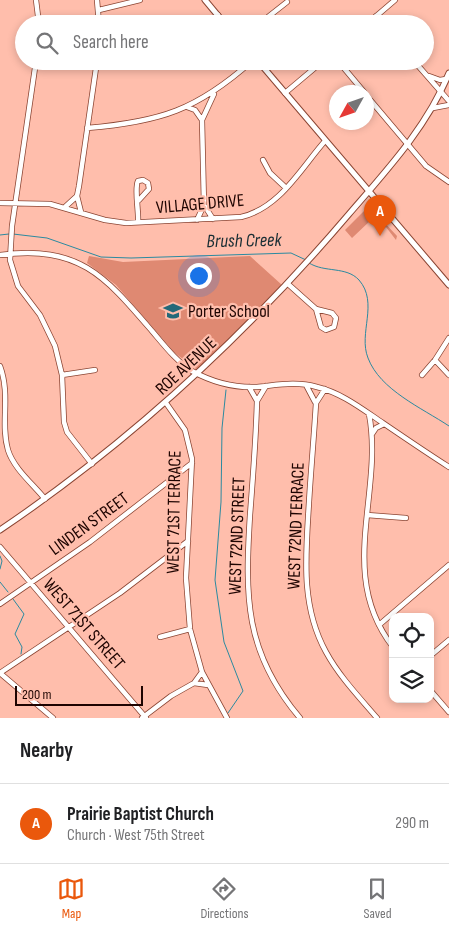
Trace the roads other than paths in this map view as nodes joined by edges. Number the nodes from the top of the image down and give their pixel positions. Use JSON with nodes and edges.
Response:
{"nodes":[{"id":1,"x":36,"y":0,"type":"edge"},
{"id":2,"x":97,"y":0,"type":"edge"},
{"id":3,"x":140,"y":0,"type":"edge"},
{"id":4,"x":205,"y":0,"type":"edge"},
{"id":5,"x":395,"y":0,"type":"edge"},
{"id":6,"x":286,"y":2,"type":"dead end"},
{"id":7,"x":99,"y":10,"type":"junction"},
{"id":8,"x":38,"y":15,"type":"edge"},
{"id":9,"x":99,"y":15,"type":"edge"},
{"id":10,"x":218,"y":15,"type":"edge"},
{"id":11,"x":270,"y":15,"type":"edge"},
{"id":12,"x":377,"y":15,"type":"edge"},
{"id":13,"x":35,"y":70,"type":"edge"},
{"id":14,"x":96,"y":70,"type":"edge"},
{"id":15,"x":242,"y":70,"type":"edge"},
{"id":16,"x":266,"y":70,"type":"edge"},
{"id":17,"x":311,"y":70,"type":"edge"},
{"id":18,"x":345,"y":70,"type":"edge"},
{"id":19,"x":422,"y":70,"type":"edge"},
{"id":20,"x":449,"y":73,"type":"edge"},
{"id":21,"x":425,"y":74,"type":"junction"},
{"id":22,"x":446,"y":79,"type":"junction"},
{"id":23,"x":358,"y":85,"type":"edge"},
{"id":24,"x":285,"y":92,"type":"junction"},
{"id":25,"x":441,"y":92,"type":"junction"},
{"id":26,"x":215,"y":93,"type":"junction"},
{"id":27,"x":449,"y":101,"type":"edge"},
{"id":28,"x":374,"y":105,"type":"edge"},
{"id":29,"x":449,"y":105,"type":"edge"},
{"id":30,"x":186,"y":107,"type":"junction"},
{"id":31,"x":433,"y":108,"type":"junction"},
{"id":32,"x":202,"y":120,"type":"junction"},
{"id":33,"x":87,"y":128,"type":"junction"},
{"id":34,"x":325,"y":141,"type":"junction"},
{"id":35,"x":407,"y":144,"type":"junction"},
{"id":36,"x":263,"y":160,"type":"dead end"},
{"id":37,"x":449,"y":182,"type":"edge"},
{"id":38,"x":286,"y":188,"type":"junction"},
{"id":39,"x":368,"y":191,"type":"junction"},
{"id":40,"x":76,"y":196,"type":"junction"},
{"id":41,"x":139,"y":200,"type":"dead end"},
{"id":42,"x":16,"y":202,"type":"junction"},
{"id":43,"x":0,"y":203,"type":"edge"},
{"id":44,"x":204,"y":206,"type":"junction"},
{"id":45,"x":65,"y":207,"type":"junction"},
{"id":46,"x":81,"y":212,"type":"junction"},
{"id":47,"x":213,"y":219,"type":"junction"},
{"id":48,"x":197,"y":220,"type":"junction"},
{"id":49,"x":138,"y":222,"type":"junction"},
{"id":50,"x":10,"y":254,"type":"junction"},
{"id":51,"x":0,"y":255,"type":"edge"},
{"id":52,"x":288,"y":284,"type":"junction"},
{"id":53,"x":449,"y":285,"type":"edge"},
{"id":54,"x":316,"y":309,"type":"junction"},
{"id":55,"x":449,"y":338,"type":"edge"},
{"id":56,"x":435,"y":360,"type":"junction"},
{"id":57,"x":0,"y":366,"type":"edge"},
{"id":58,"x":95,"y":370,"type":"dead end"},
{"id":59,"x":199,"y":374,"type":"junction"},
{"id":60,"x":62,"y":375,"type":"junction"},
{"id":61,"x":422,"y":375,"type":"dead end"},
{"id":62,"x":449,"y":375,"type":"edge"},
{"id":63,"x":306,"y":384,"type":"junction"},
{"id":64,"x":266,"y":386,"type":"junction"},
{"id":65,"x":249,"y":387,"type":"junction"},
{"id":66,"x":325,"y":389,"type":"junction"},
{"id":67,"x":257,"y":401,"type":"junction"},
{"id":68,"x":166,"y":403,"type":"junction"},
{"id":69,"x":316,"y":403,"type":"junction"},
{"id":70,"x":369,"y":414,"type":"junction"},
{"id":71,"x":384,"y":424,"type":"junction"},
{"id":72,"x":372,"y":435,"type":"junction"},
{"id":73,"x":192,"y":463,"type":"junction"},
{"id":74,"x":92,"y":464,"type":"junction"},
{"id":75,"x":449,"y":467,"type":"edge"},
{"id":76,"x":45,"y":499,"type":"junction"},
{"id":77,"x":367,"y":515,"type":"junction"},
{"id":78,"x":406,"y":518,"type":"dead end"},
{"id":79,"x":0,"y":530,"type":"edge"},
{"id":80,"x":188,"y":541,"type":"junction"},
{"id":81,"x":0,"y":547,"type":"edge"},
{"id":82,"x":449,"y":565,"type":"edge"},
{"id":83,"x":31,"y":583,"type":"junction"},
{"id":84,"x":0,"y":604,"type":"edge"},
{"id":85,"x":374,"y":615,"type":"junction"},
{"id":86,"x":388,"y":616,"type":"junction"},
{"id":87,"x":379,"y":625,"type":"junction"},
{"id":88,"x":69,"y":628,"type":"junction"},
{"id":89,"x":190,"y":629,"type":"junction"},
{"id":90,"x":160,"y":637,"type":"dead end"},
{"id":91,"x":449,"y":640,"type":"edge"},
{"id":92,"x":389,"y":641,"type":"edge"},
{"id":93,"x":434,"y":653,"type":"edge"},
{"id":94,"x":202,"y":672,"type":"junction"},
{"id":95,"x":0,"y":673,"type":"edge"},
{"id":96,"x":194,"y":683,"type":"junction"},
{"id":97,"x":208,"y":685,"type":"junction"},
{"id":98,"x":434,"y":695,"type":"edge"},
{"id":99,"x":449,"y":712,"type":"edge"},
{"id":100,"x":144,"y":717,"type":"edge"},
{"id":101,"x":53,"y":718,"type":"edge"},
{"id":102,"x":227,"y":718,"type":"edge"},
{"id":103,"x":300,"y":718,"type":"edge"},
{"id":104,"x":377,"y":718,"type":"edge"}],
"edges":[{"from":1,"to":8,"type":"street"},
{"from":2,"to":7,"type":"street"},
{"from":3,"to":7,"type":"street"},
{"from":4,"to":10,"type":"main road"},
{"from":5,"to":12,"type":"street"},
{"from":6,"to":11,"type":"street"},
{"from":7,"to":9,"type":"street"},
{"from":13,"to":42,"type":"street"},
{"from":14,"to":33,"type":"street"},
{"from":15,"to":26,"type":"street"},
{"from":16,"to":24,"type":"main road"},
{"from":17,"to":24,"type":"street"},
{"from":18,"to":23,"type":"street"},
{"from":19,"to":21,"type":"street"},
{"from":20,"to":22,"type":"main road","name":"ROE AVENUE"},
{"from":21,"to":22,"type":"street"},
{"from":21,"to":25,"type":"street"},
{"from":22,"to":25,"type":"main road","name":"ROE AVENUE"},
{"from":24,"to":34,"type":"main road"},
{"from":25,"to":27,"type":"street"},
{"from":25,"to":31,"type":"main road","name":"ROE AVENUE"},
{"from":26,"to":30,"type":"street"},
{"from":26,"to":32,"type":"street"},
{"from":28,"to":35,"type":"street"},
{"from":29,"to":31,"type":"street"},
{"from":30,"to":32,"type":"street"},
{"from":30,"to":33,"type":"street"},
{"from":31,"to":35,"type":"main road","name":"ROE AVENUE"},
{"from":32,"to":44,"type":"street"},
{"from":33,"to":40,"type":"street"},
{"from":34,"to":38,"type":"street","name":"VILLAGE DRIVE"},
{"from":34,"to":39,"type":"main road"},
{"from":35,"to":37,"type":"street"},
{"from":35,"to":39,"type":"main road","name":"ROE AVENUE"},
{"from":36,"to":38,"type":"street"},
{"from":38,"to":47,"type":"street","name":"VILLAGE DRIVE"},
{"from":39,"to":52,"type":"main road","name":"ROE AVENUE"},
{"from":39,"to":53,"type":"main road"},
{"from":40,"to":45,"type":"street"},
{"from":40,"to":46,"type":"street"},
{"from":41,"to":49,"type":"street","name":"VILLAGE DRIVE"},
{"from":42,"to":43,"type":"street","name":"VILLAGE DRIVE"},
{"from":42,"to":45,"type":"street","name":"VILLAGE DRIVE"},
{"from":42,"to":50,"type":"street"},
{"from":44,"to":47,"type":"street"},
{"from":44,"to":48,"type":"street"},
{"from":45,"to":46,"type":"street","name":"VILLAGE DRIVE"},
{"from":46,"to":49,"type":"street","name":"VILLAGE DRIVE"},
{"from":47,"to":48,"type":"street","name":"VILLAGE DRIVE"},
{"from":48,"to":49,"type":"street","name":"VILLAGE DRIVE"},
{"from":50,"to":51,"type":"street"},
{"from":50,"to":59,"type":"street"},
{"from":50,"to":60,"type":"street"},
{"from":52,"to":54,"type":"street"},
{"from":52,"to":59,"type":"main road","name":"ROE AVENUE"},
{"from":54,"to":54,"type":"street"},
{"from":55,"to":56,"type":"street"},
{"from":56,"to":61,"type":"street"},
{"from":56,"to":62,"type":"street"},
{"from":57,"to":76,"type":"street"},
{"from":58,"to":60,"type":"street"},
{"from":59,"to":65,"type":"street"},
{"from":59,"to":68,"type":"main road","name":"ROE AVENUE"},
{"from":60,"to":74,"type":"street"},
{"from":63,"to":64,"type":"street"},
{"from":63,"to":66,"type":"street"},
{"from":63,"to":69,"type":"street"},
{"from":64,"to":65,"type":"street"},
{"from":64,"to":67,"type":"street","name":"WEST 72ND STREET"},
{"from":65,"to":67,"type":"street"},
{"from":66,"to":69,"type":"street","name":"WEST 72ND TERRACE"},
{"from":66,"to":70,"type":"street"},
{"from":67,"to":103,"type":"street","name":"WEST 72ND STREET"},
{"from":68,"to":73,"type":"street","name":"WEST 71ST TERRACE"},
{"from":68,"to":74,"type":"main road","name":"ROE AVENUE"},
{"from":69,"to":104,"type":"street","name":"WEST 72ND TERRACE"},
{"from":70,"to":71,"type":"street"},
{"from":70,"to":72,"type":"street"},
{"from":71,"to":72,"type":"street"},
{"from":71,"to":75,"type":"street"},
{"from":72,"to":77,"type":"street"},
{"from":73,"to":80,"type":"street","name":"WEST 71ST TERRACE"},
{"from":73,"to":83,"type":"street","name":"LINDEN STREET"},
{"from":74,"to":76,"type":"main road","name":"ROE AVENUE"},
{"from":76,"to":79,"type":"main road","name":"ROE AVENUE"},
{"from":77,"to":78,"type":"street"},
{"from":77,"to":85,"type":"street"},
{"from":80,"to":88,"type":"street"},
{"from":80,"to":89,"type":"street","name":"WEST 71ST TERRACE"},
{"from":81,"to":83,"type":"street","name":"WEST 71ST STREET"},
{"from":82,"to":86,"type":"street"},
{"from":83,"to":84,"type":"street","name":"LINDEN STREET"},
{"from":83,"to":88,"type":"street","name":"WEST 71ST STREET"},
{"from":85,"to":86,"type":"street"},
{"from":85,"to":87,"type":"street"},
{"from":86,"to":87,"type":"street"},
{"from":87,"to":92,"type":"street"},
{"from":88,"to":95,"type":"street"},
{"from":88,"to":100,"type":"street","name":"WEST 71ST STREET"},
{"from":89,"to":90,"type":"street"},
{"from":89,"to":94,"type":"street","name":"WEST 71ST TERRACE"},
{"from":91,"to":93,"type":"street"},
{"from":94,"to":96,"type":"street"},
{"from":94,"to":97,"type":"street","name":"WEST 71ST TERRACE"},
{"from":95,"to":101,"type":"street"},
{"from":96,"to":97,"type":"street"},
{"from":96,"to":100,"type":"street"},
{"from":97,"to":102,"type":"street","name":"WEST 71ST TERRACE"},
{"from":98,"to":99,"type":"street"}]}
